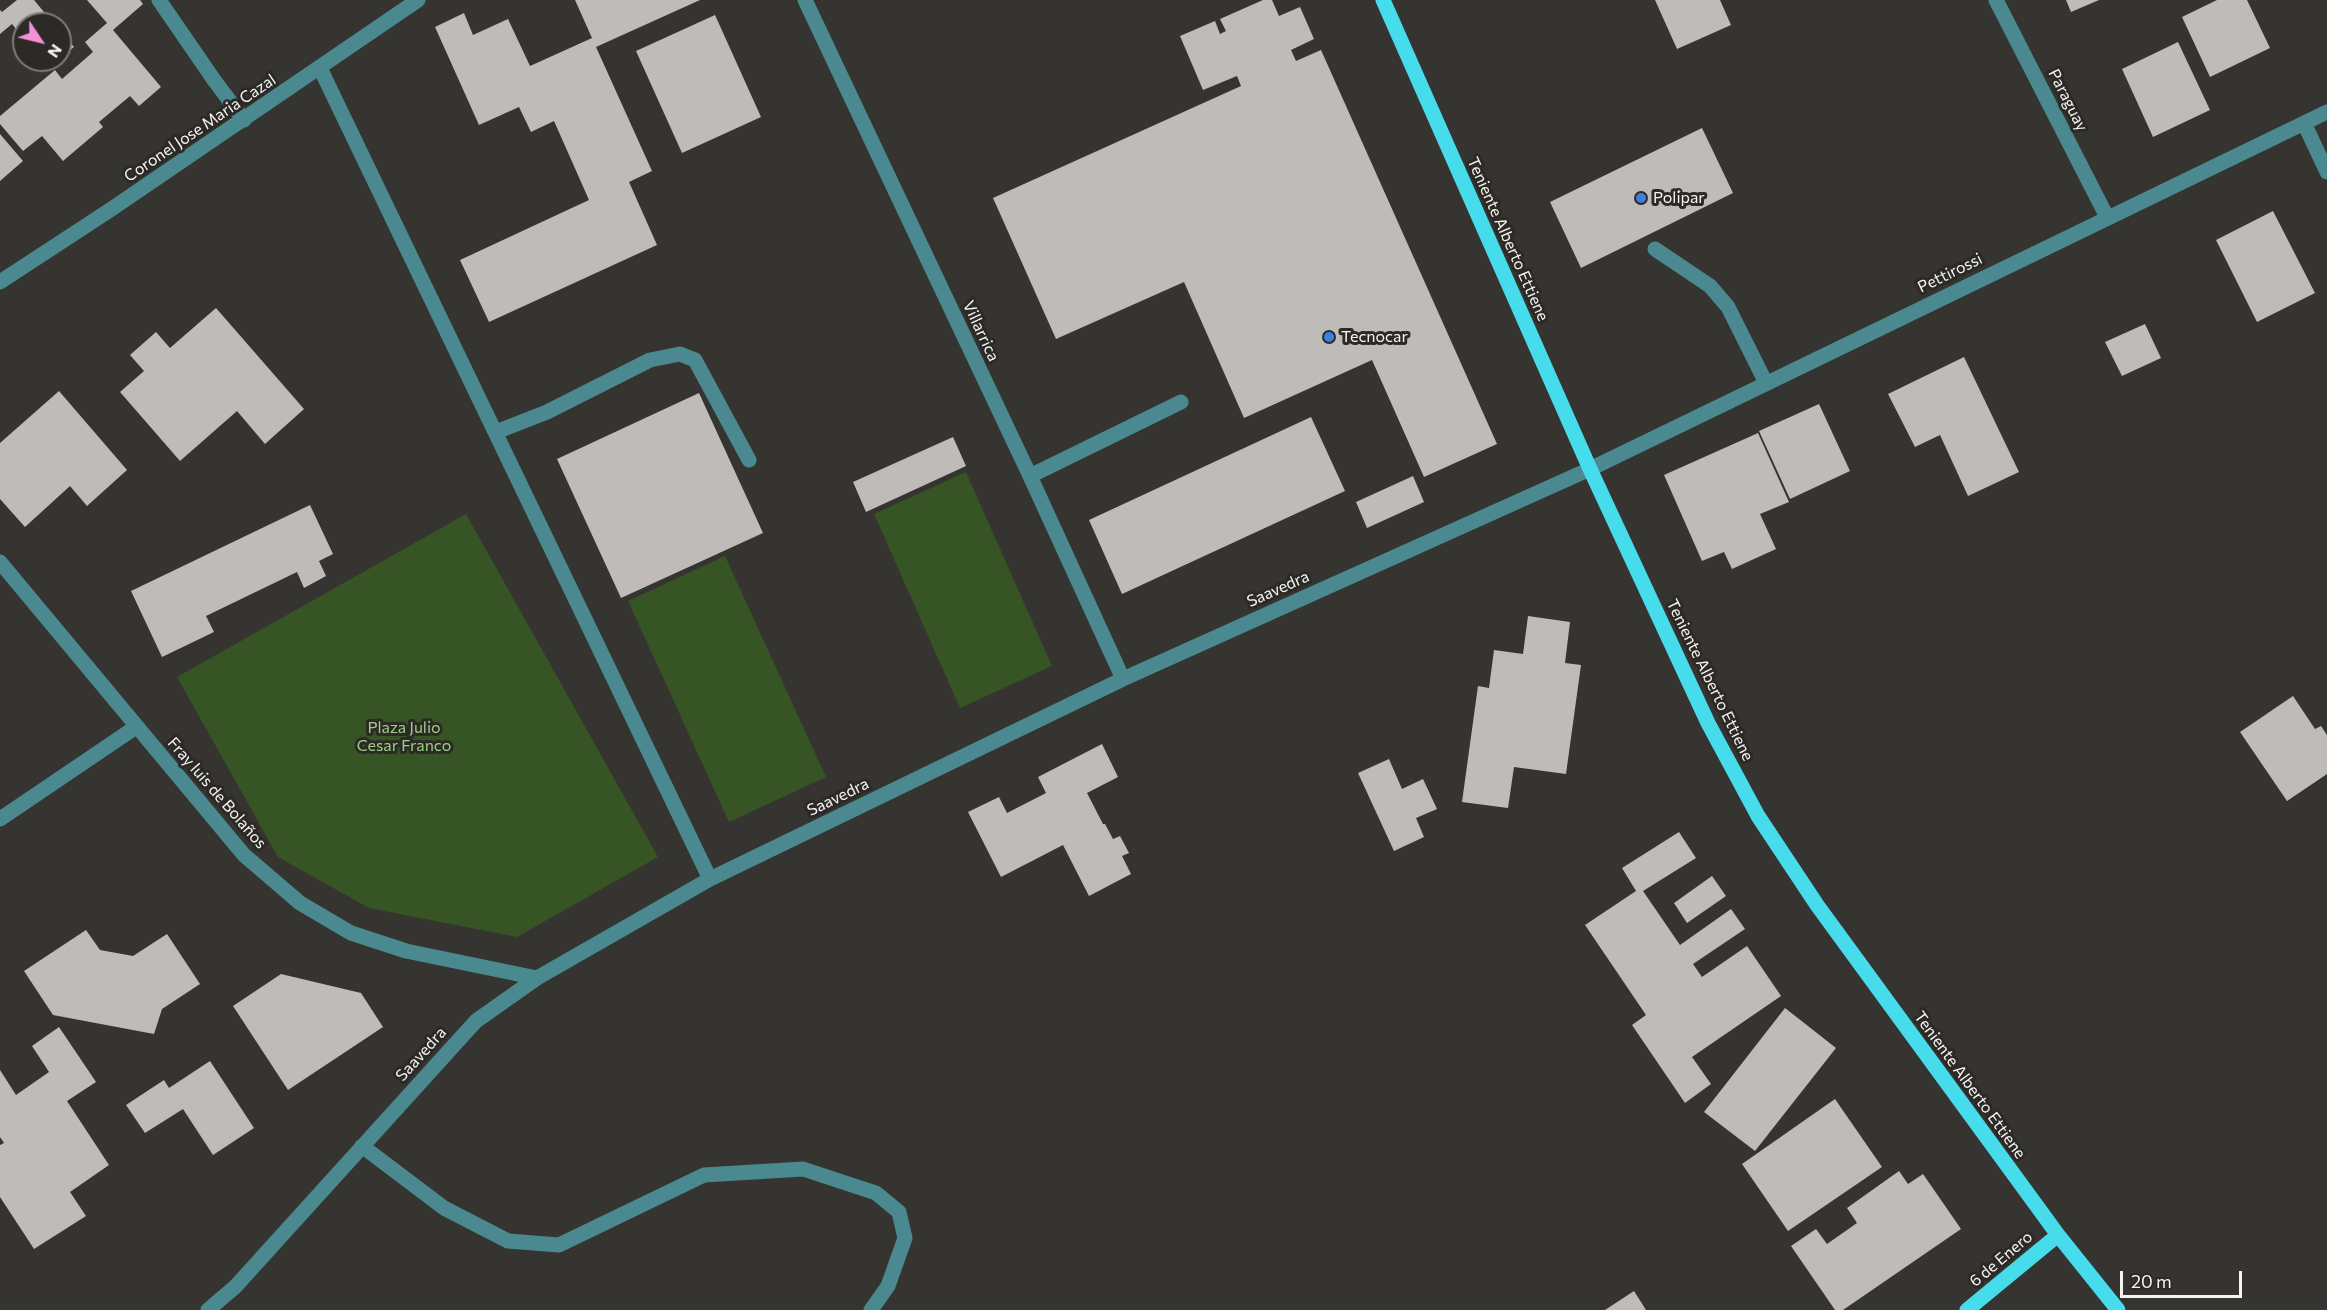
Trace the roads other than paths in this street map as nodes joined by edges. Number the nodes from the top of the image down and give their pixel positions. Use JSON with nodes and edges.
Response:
{"nodes":[{"id":1,"x":159,"y":0,"type":"edge"},
{"id":2,"x":418,"y":0,"type":"edge"},
{"id":3,"x":805,"y":0,"type":"edge"},
{"id":4,"x":1383,"y":0,"type":"edge"},
{"id":5,"x":1996,"y":0,"type":"edge"},
{"id":6,"x":321,"y":68,"type":"junction"},
{"id":7,"x":2327,"y":112,"type":"edge"},
{"id":8,"x":244,"y":120,"type":"junction"},
{"id":9,"x":2304,"y":123,"type":"junction"},
{"id":10,"x":2327,"y":172,"type":"edge"},
{"id":11,"x":2107,"y":217,"type":"junction"},
{"id":12,"x":1655,"y":249,"type":"dead end"},
{"id":13,"x":0,"y":282,"type":"edge"},
{"id":14,"x":1766,"y":383,"type":"junction"},
{"id":15,"x":1181,"y":402,"type":"dead end"},
{"id":16,"x":496,"y":432,"type":"junction"},
{"id":17,"x":749,"y":460,"type":"dead end"},
{"id":18,"x":1590,"y":469,"type":"junction"},
{"id":19,"x":1030,"y":476,"type":"junction"},
{"id":20,"x":0,"y":562,"type":"edge"},
{"id":21,"x":1123,"y":679,"type":"junction"},
{"id":22,"x":136,"y":727,"type":"junction"},
{"id":23,"x":0,"y":819,"type":"edge"},
{"id":24,"x":710,"y":879,"type":"junction"},
{"id":25,"x":537,"y":978,"type":"junction"},
{"id":26,"x":362,"y":1146,"type":"junction"},
{"id":27,"x":2058,"y":1235,"type":"junction"},
{"id":28,"x":208,"y":1310,"type":"edge"},
{"id":29,"x":871,"y":1310,"type":"edge"},
{"id":30,"x":1967,"y":1310,"type":"edge"},
{"id":31,"x":2118,"y":1310,"type":"edge"}],
"edges":[{"from":1,"to":8,"type":"street"},
{"from":2,"to":6,"type":"street","name":"Coronel Jose Maria Cazal"},
{"from":3,"to":19,"type":"street","name":"Villarrica"},
{"from":4,"to":18,"type":"main road","name":"Teniente Alberto Ettiene"},
{"from":5,"to":11,"type":"street","name":"Paraguay"},
{"from":6,"to":8,"type":"street","name":"Coronel Jose Maria Cazal"},
{"from":6,"to":16,"type":"street"},
{"from":7,"to":9,"type":"street","name":"Pettirossi"},
{"from":8,"to":13,"type":"street","name":"Coronel Jose Maria Cazal"},
{"from":9,"to":10,"type":"street"},
{"from":9,"to":11,"type":"street","name":"Pettirossi"},
{"from":11,"to":14,"type":"street","name":"Pettirossi"},
{"from":12,"to":14,"type":"street"},
{"from":14,"to":18,"type":"street","name":"Pettirossi"},
{"from":15,"to":19,"type":"street"},
{"from":16,"to":17,"type":"street"},
{"from":16,"to":24,"type":"street"},
{"from":18,"to":21,"type":"street","name":"Saavedra"},
{"from":18,"to":27,"type":"main road","name":"Teniente Alberto Ettiene"},
{"from":19,"to":21,"type":"street","name":"Villarrica"},
{"from":20,"to":22,"type":"street","name":"Fray luis de Bolaños"},
{"from":21,"to":24,"type":"street","name":"Saavedra"},
{"from":22,"to":23,"type":"street"},
{"from":22,"to":25,"type":"street","name":"Fray luis de Bolaños"},
{"from":24,"to":25,"type":"street","name":"Saavedra"},
{"from":25,"to":26,"type":"street","name":"Saavedra"},
{"from":26,"to":28,"type":"street","name":"Saavedra"},
{"from":26,"to":29,"type":"street"},
{"from":27,"to":30,"type":"main road","name":"6 de Enero"},
{"from":27,"to":31,"type":"main road","name":"Teniente Alberto Ettiene"}]}
